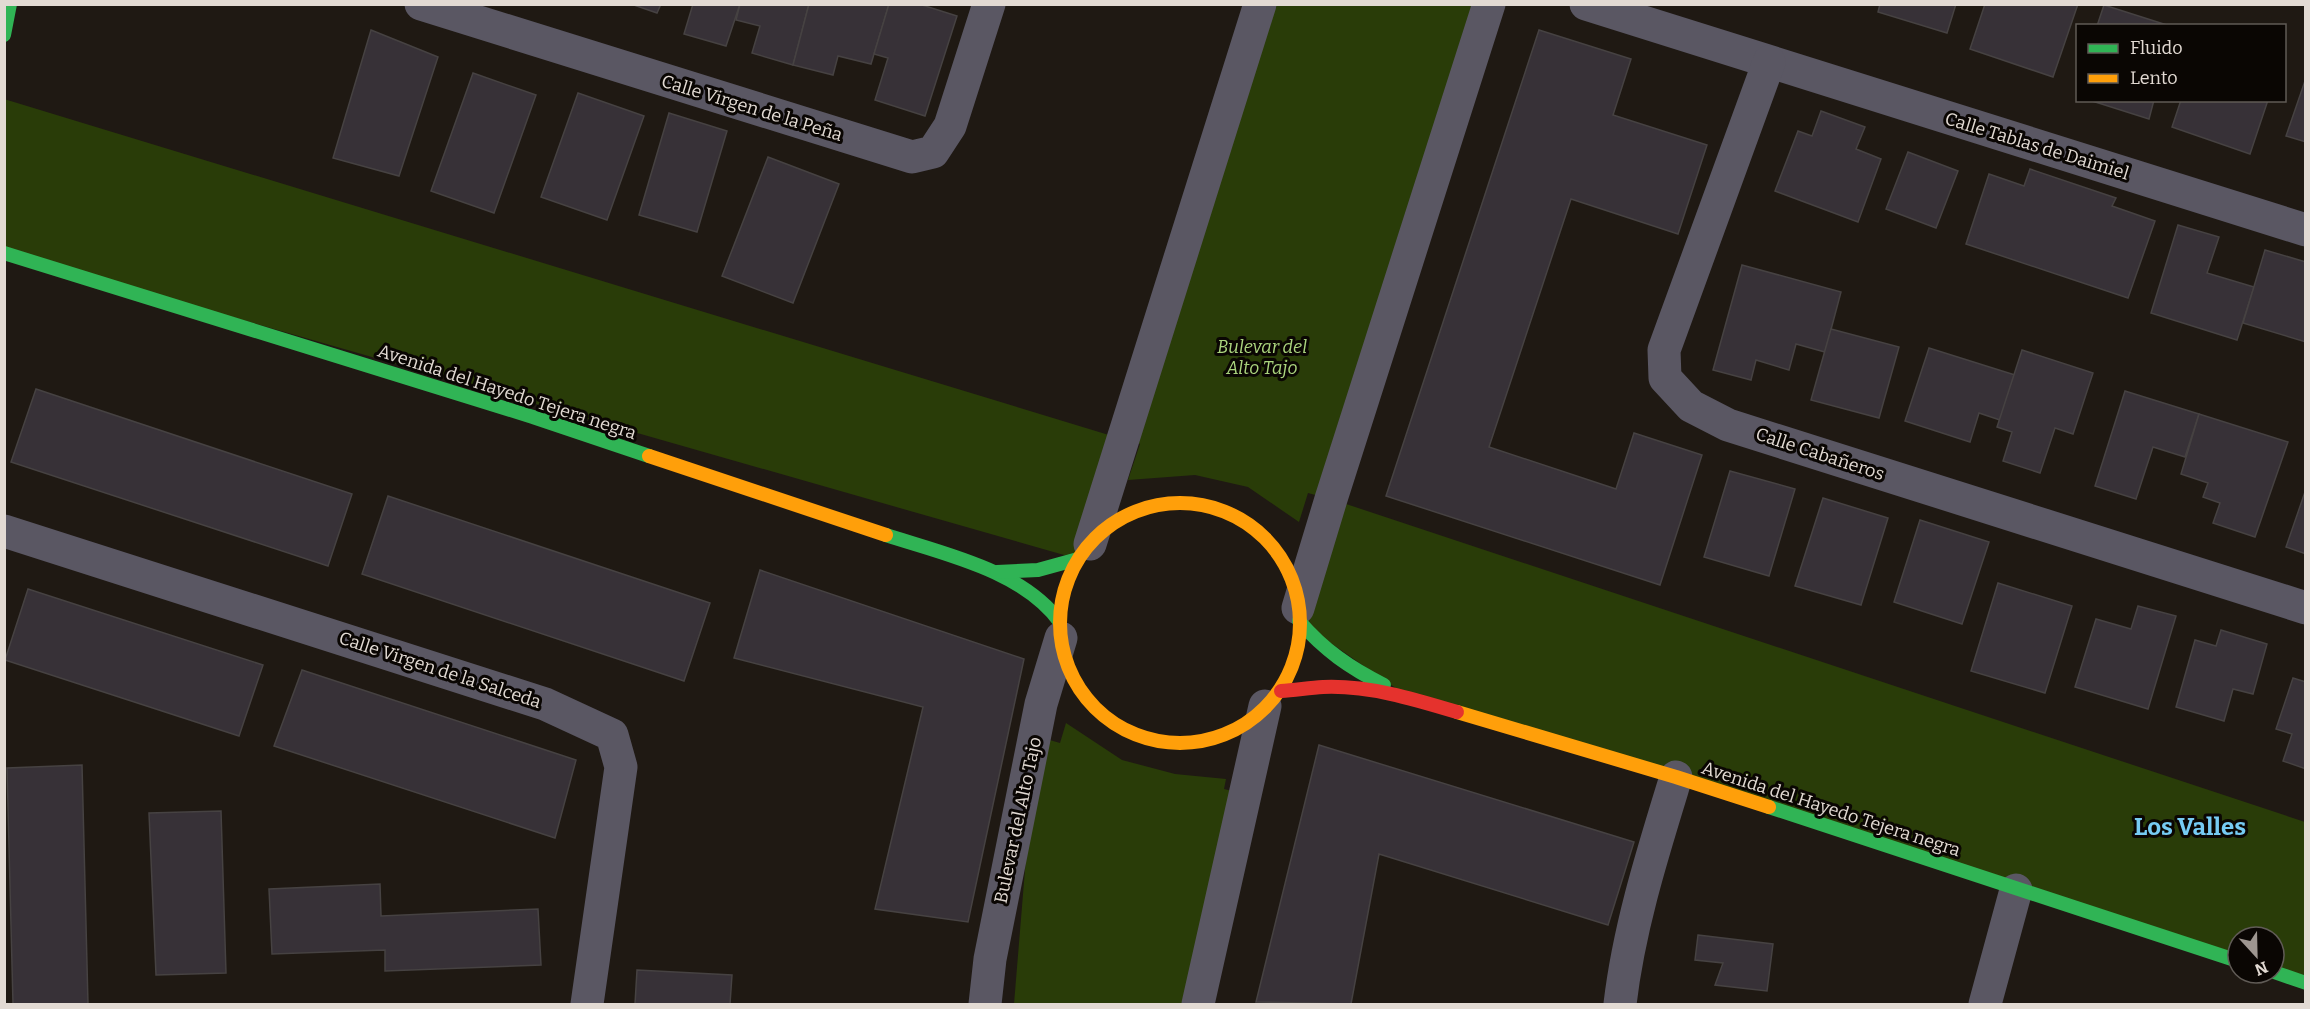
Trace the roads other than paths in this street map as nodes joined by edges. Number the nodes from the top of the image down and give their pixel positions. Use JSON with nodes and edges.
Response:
{"nodes":[{"id":1,"x":10,"y":4,"type":"edge"},
{"id":2,"x":421,"y":4,"type":"edge"},
{"id":3,"x":989,"y":4,"type":"edge"},
{"id":4,"x":1260,"y":4,"type":"edge"},
{"id":5,"x":1489,"y":4,"type":"edge"},
{"id":6,"x":1586,"y":4,"type":"edge"},
{"id":7,"x":4,"y":35,"type":"edge"},
{"id":8,"x":1769,"y":62,"type":"junction"},
{"id":9,"x":2306,"y":230,"type":"edge"},
{"id":10,"x":4,"y":254,"type":"edge"},
{"id":11,"x":4,"y":531,"type":"edge"},
{"id":12,"x":1084,"y":551,"type":"junction"},
{"id":13,"x":997,"y":573,"type":"junction"},
{"id":14,"x":2306,"y":608,"type":"edge"},
{"id":15,"x":1299,"y":615,"type":"junction"},
{"id":16,"x":1060,"y":630,"type":"junction"},
{"id":17,"x":1410,"y":698,"type":"junction"},
{"id":18,"x":1273,"y":699,"type":"junction"},
{"id":19,"x":1676,"y":777,"type":"junction"},
{"id":20,"x":2016,"y":890,"type":"junction"},
{"id":21,"x":2226,"y":957,"type":"edge"},
{"id":22,"x":2286,"y":976,"type":"edge"},
{"id":23,"x":2306,"y":982,"type":"edge"},
{"id":24,"x":586,"y":1005,"type":"edge"},
{"id":25,"x":985,"y":1005,"type":"edge"},
{"id":26,"x":1198,"y":1005,"type":"edge"},
{"id":27,"x":1620,"y":1005,"type":"edge"},
{"id":28,"x":1985,"y":1005,"type":"edge"}],
"edges":[{"from":1,"to":7,"type":"street"},
{"from":2,"to":3,"type":"street","name":"Calle Virgen de la Peña"},
{"from":4,"to":12,"type":"street"},
{"from":5,"to":15,"type":"street"},
{"from":6,"to":8,"type":"street","name":"Calle Tablas de Daimiel"},
{"from":8,"to":9,"type":"street","name":"Calle Tablas de Daimiel"},
{"from":8,"to":14,"type":"street","name":"Calle Cabañeros"},
{"from":10,"to":13,"type":"street","name":"Avenida del Hayedo Tejera negra"},
{"from":11,"to":24,"type":"street","name":"Calle Virgen de la Salceda"},
{"from":12,"to":13,"type":"street","name":"Avenida del Hayedo Tejera negra"},
{"from":12,"to":15,"type":"street"},
{"from":12,"to":16,"type":"street"},
{"from":13,"to":16,"type":"street","name":"Avenida del Hayedo Tejera negra"},
{"from":15,"to":17,"type":"street","name":"Avenida del Hayedo Tejera negra"},
{"from":15,"to":18,"type":"street"},
{"from":16,"to":18,"type":"street"},
{"from":16,"to":25,"type":"street","name":"Bulevar del Alto Tajo"},
{"from":17,"to":18,"type":"street","name":"Avenida del Hayedo Tejera negra"},
{"from":17,"to":19,"type":"street","name":"Avenida del Hayedo Tejera negra"},
{"from":18,"to":26,"type":"street"},
{"from":19,"to":20,"type":"street","name":"Avenida del Hayedo Tejera negra"},
{"from":19,"to":27,"type":"street"},
{"from":20,"to":21,"type":"street","name":"Avenida del Hayedo Tejera negra"},
{"from":20,"to":28,"type":"street"},
{"from":22,"to":23,"type":"street"}]}
